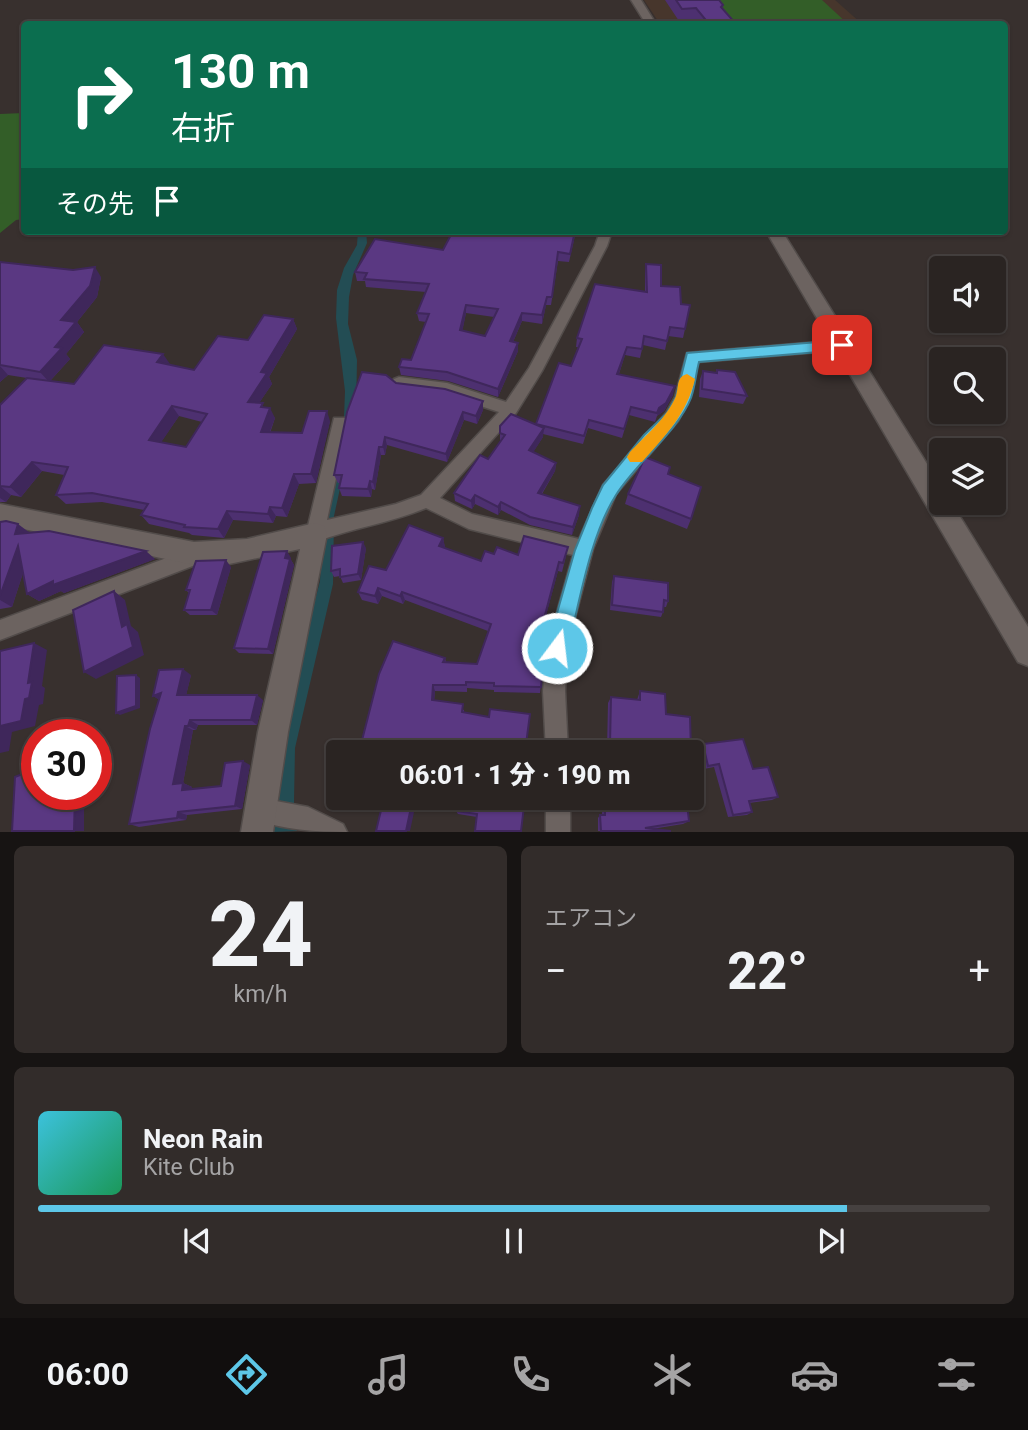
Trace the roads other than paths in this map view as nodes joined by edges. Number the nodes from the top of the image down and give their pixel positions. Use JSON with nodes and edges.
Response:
{"nodes":[{"id":1,"x":636,"y":0,"type":"edge"},
{"id":2,"x":649,"y":21,"type":"edge"},
{"id":3,"x":605,"y":235,"type":"edge"},
{"id":4,"x":776,"y":235,"type":"edge"},
{"id":5,"x":842,"y":345,"type":"junction"},
{"id":6,"x":399,"y":383,"type":"edge"},
{"id":7,"x":510,"y":409,"type":"junction"},
{"id":8,"x":340,"y":422,"type":"dead end"},
{"id":9,"x":427,"y":500,"type":"junction"},
{"id":10,"x":0,"y":514,"type":"edge"},
{"id":11,"x":325,"y":529,"type":"junction"},
{"id":12,"x":584,"y":550,"type":"junction"},
{"id":13,"x":196,"y":556,"type":"junction"},
{"id":14,"x":0,"y":630,"type":"edge"},
{"id":15,"x":1028,"y":653,"type":"edge"},
{"id":16,"x":556,"y":740,"type":"edge"},
{"id":17,"x":558,"y":810,"type":"edge"},
{"id":18,"x":259,"y":820,"type":"edge"},
{"id":19,"x":335,"y":831,"type":"edge"},
{"id":20,"x":558,"y":831,"type":"edge"}],
"edges":[{"from":1,"to":2,"type":"street"},
{"from":3,"to":7,"type":"street"},
{"from":4,"to":5,"type":"street"},
{"from":5,"to":12,"type":"street"},
{"from":5,"to":15,"type":"street"},
{"from":6,"to":7,"type":"street"},
{"from":7,"to":9,"type":"street"},
{"from":8,"to":11,"type":"street"},
{"from":9,"to":11,"type":"street"},
{"from":9,"to":12,"type":"street"},
{"from":10,"to":13,"type":"street"},
{"from":11,"to":13,"type":"street"},
{"from":11,"to":18,"type":"street"},
{"from":12,"to":16,"type":"street"},
{"from":13,"to":14,"type":"street"},
{"from":17,"to":20,"type":"street"},
{"from":18,"to":19,"type":"street"}]}
